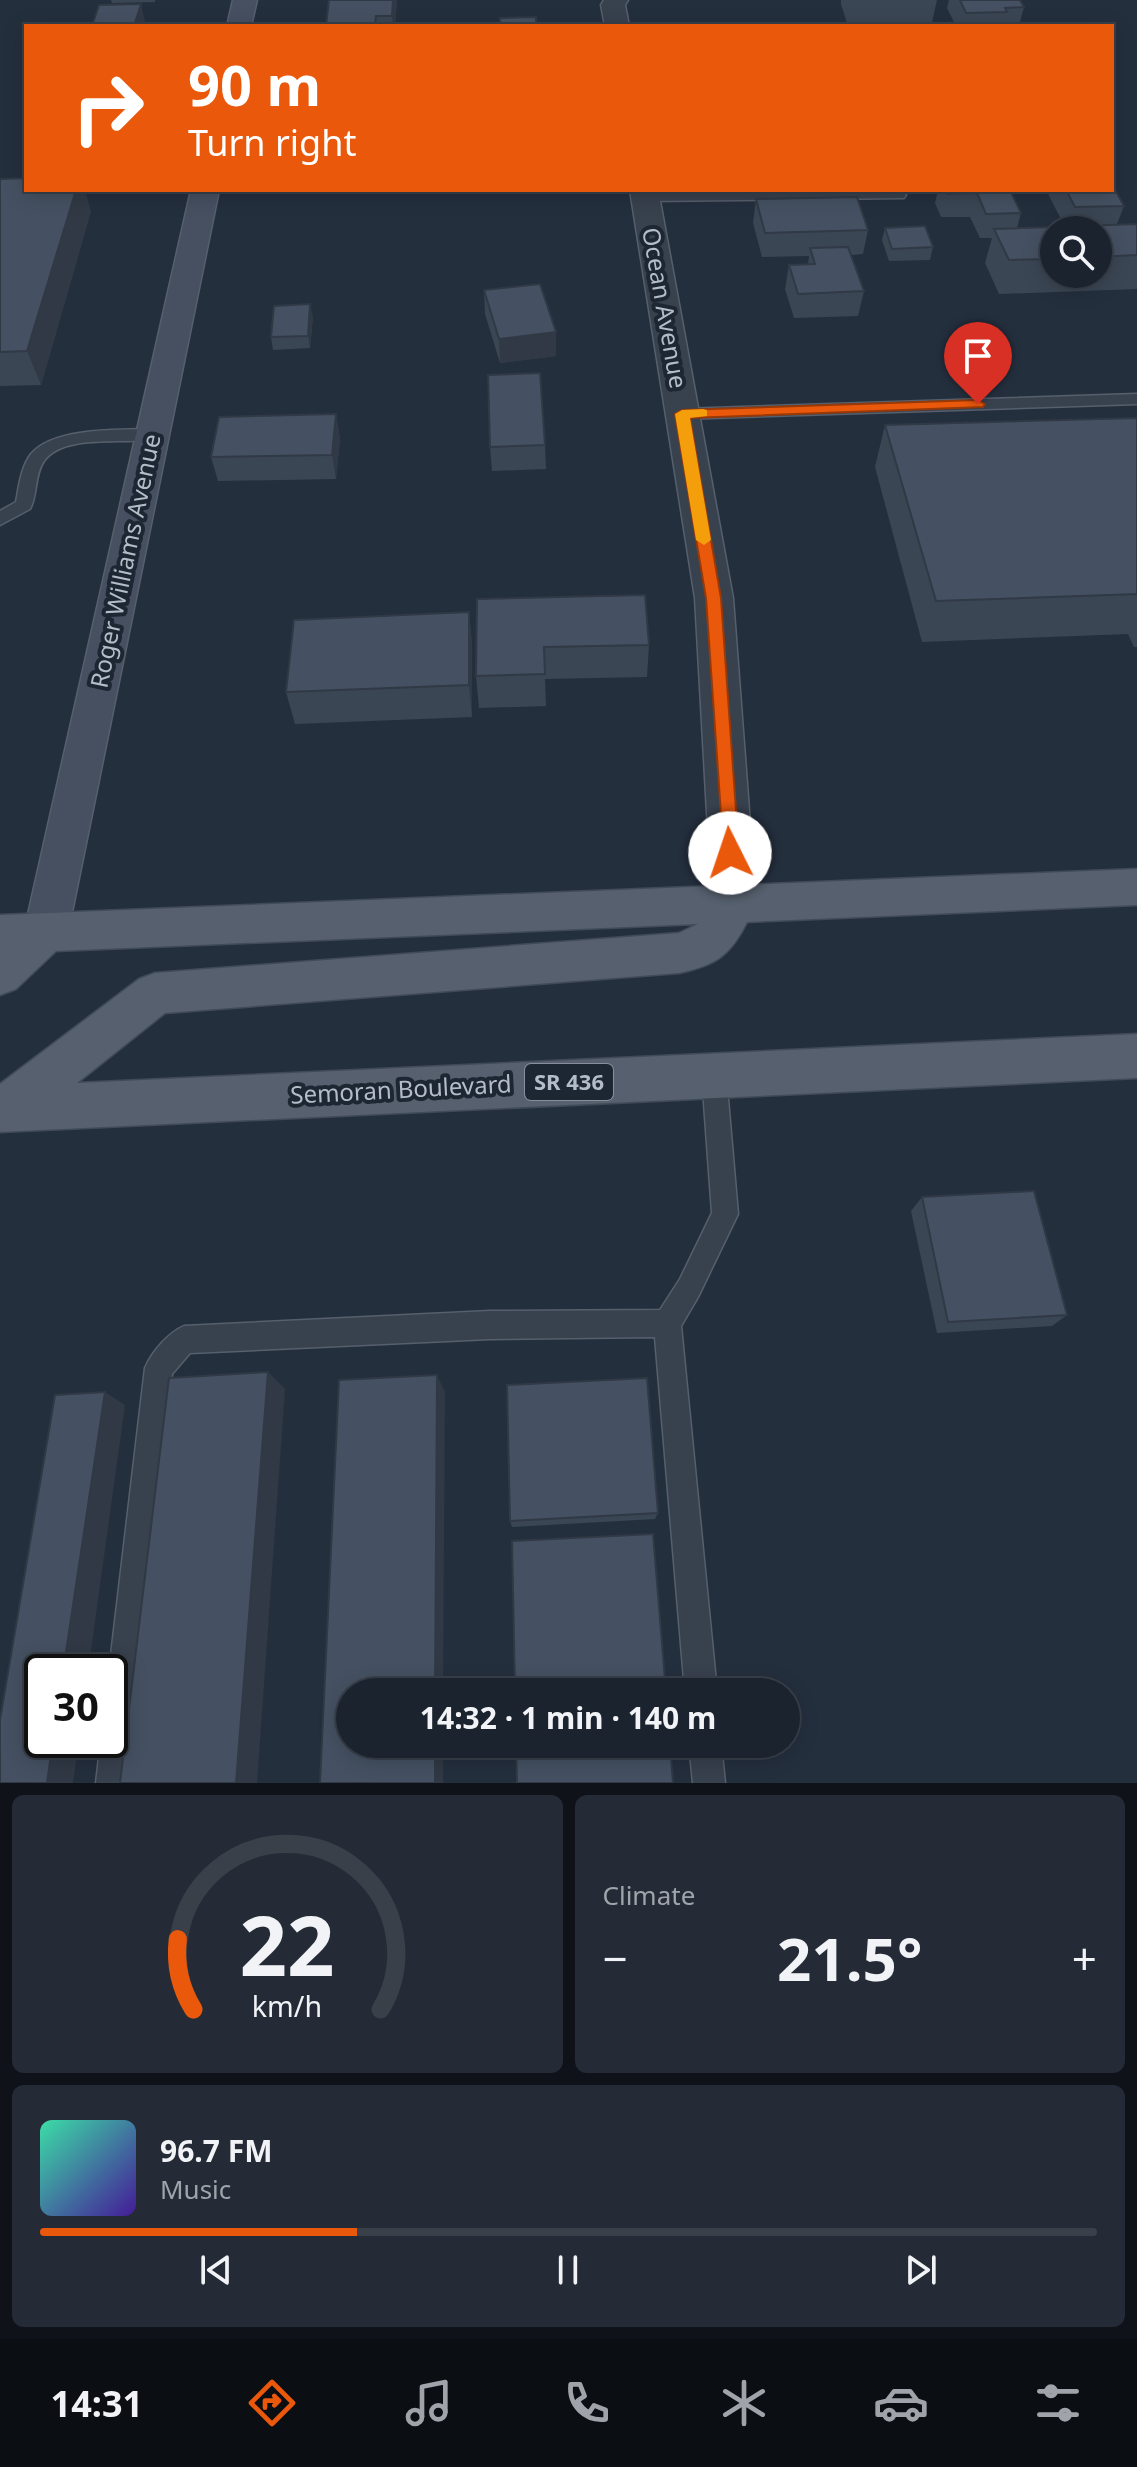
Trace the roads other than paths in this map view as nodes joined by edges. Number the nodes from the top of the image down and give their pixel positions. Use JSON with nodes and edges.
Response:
{"nodes":[{"id":1,"x":245,"y":0,"type":"edge"},
{"id":2,"x":616,"y":0,"type":"edge"},
{"id":3,"x":239,"y":24,"type":"edge"},
{"id":4,"x":617,"y":24,"type":"edge"},
{"id":5,"x":205,"y":192,"type":"edge"},
{"id":6,"x":645,"y":194,"type":"edge"},
{"id":7,"x":899,"y":195,"type":"dead end"},
{"id":8,"x":1137,"y":399,"type":"edge"},
{"id":9,"x":682,"y":414,"type":"junction"},
{"id":10,"x":153,"y":434,"type":"junction"},
{"id":11,"x":0,"y":519,"type":"edge"},
{"id":12,"x":1137,"y":887,"type":"edge"},
{"id":13,"x":734,"y":903,"type":"junction"},
{"id":14,"x":46,"y":932,"type":"junction"},
{"id":15,"x":0,"y":934,"type":"edge"},
{"id":16,"x":0,"y":975,"type":"edge"},
{"id":17,"x":1137,"y":1056,"type":"edge"},
{"id":18,"x":714,"y":1076,"type":"junction"},
{"id":19,"x":2,"y":1118,"type":"edge"},
{"id":20,"x":667,"y":1323,"type":"junction"},
{"id":21,"x":700,"y":1678,"type":"edge"},
{"id":22,"x":706,"y":1758,"type":"edge"},
{"id":23,"x":112,"y":1783,"type":"edge"},
{"id":24,"x":709,"y":1783,"type":"edge"}],
"edges":[{"from":1,"to":3,"type":"street"},
{"from":2,"to":4,"type":"street"},
{"from":5,"to":10,"type":"street","name":"Roger Williams Avenue"},
{"from":6,"to":7,"type":"lane"},
{"from":6,"to":9,"type":"street","name":"Ocean Avenue"},
{"from":8,"to":9,"type":"lane"},
{"from":9,"to":13,"type":"street","name":"Ocean Avenue"},
{"from":10,"to":11,"type":"lane"},
{"from":10,"to":14,"type":"street","name":"Roger Williams Avenue"},
{"from":12,"to":13,"type":"main road"},
{"from":13,"to":14,"type":"main road"},
{"from":13,"to":19,"type":"main road"},
{"from":14,"to":15,"type":"main road"},
{"from":14,"to":16,"type":"main road"},
{"from":17,"to":18,"type":"main road","name":"Semoran Boulevard","number":"SR 436"},
{"from":18,"to":19,"type":"main road","name":"Semoran Boulevard","number":"SR 436"},
{"from":18,"to":20,"type":"lane"},
{"from":20,"to":21,"type":"lane"},
{"from":20,"to":23,"type":"lane"},
{"from":22,"to":24,"type":"lane"}]}
